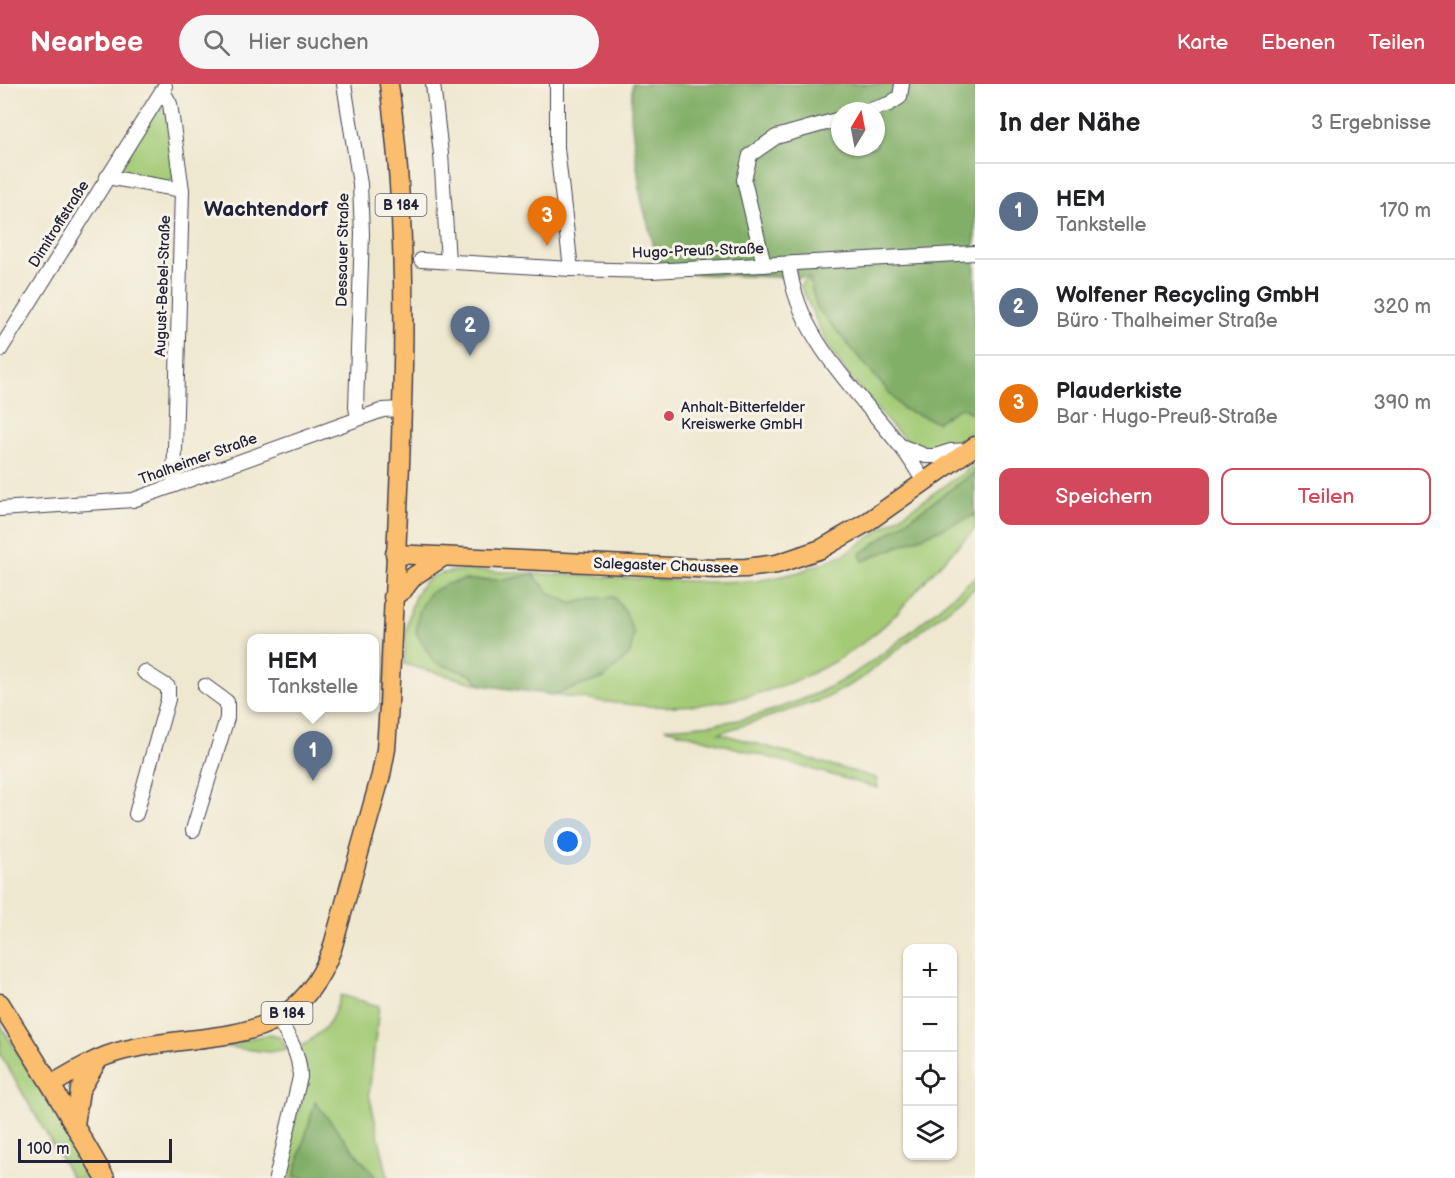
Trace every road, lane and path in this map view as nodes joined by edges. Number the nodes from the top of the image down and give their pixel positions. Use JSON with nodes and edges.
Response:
{"nodes":[{"id":1,"x":344,"y":84,"type":"edge"},
{"id":2,"x":389,"y":84,"type":"edge"},
{"id":3,"x":433,"y":84,"type":"edge"},
{"id":4,"x":557,"y":84,"type":"edge"},
{"id":5,"x":902,"y":84,"type":"edge"},
{"id":6,"x":165,"y":87,"type":"edge"},
{"id":7,"x":885,"y":106,"type":"edge"},
{"id":8,"x":831,"y":121,"type":"edge"},
{"id":9,"x":107,"y":177,"type":"junction"},
{"id":10,"x":182,"y":190,"type":"junction"},
{"id":11,"x":975,"y":253,"type":"edge"},
{"id":12,"x":421,"y":260,"type":"dead end"},
{"id":13,"x":448,"y":261,"type":"junction"},
{"id":14,"x":789,"y":264,"type":"junction"},
{"id":15,"x":764,"y":265,"type":"junction"},
{"id":16,"x":571,"y":269,"type":"junction"},
{"id":17,"x":0,"y":350,"type":"edge"},
{"id":18,"x":402,"y":409,"type":"junction"},
{"id":19,"x":358,"y":418,"type":"junction"},
{"id":20,"x":900,"y":446,"type":"junction"},
{"id":21,"x":972,"y":448,"type":"edge"},
{"id":22,"x":925,"y":482,"type":"junction"},
{"id":23,"x":174,"y":485,"type":"junction"},
{"id":24,"x":0,"y":509,"type":"edge"},
{"id":25,"x":395,"y":554,"type":"junction"},
{"id":26,"x":443,"y":556,"type":"junction"},
{"id":27,"x":393,"y":597,"type":"junction"},
{"id":28,"x":144,"y":672,"type":"dead end"},
{"id":29,"x":206,"y":686,"type":"dead end"},
{"id":30,"x":136,"y":814,"type":"dead end"},
{"id":31,"x":193,"y":830,"type":"dead end"},
{"id":32,"x":0,"y":1003,"type":"edge"},
{"id":33,"x":277,"y":1018,"type":"junction"},
{"id":34,"x":98,"y":1059,"type":"junction"},
{"id":35,"x":51,"y":1085,"type":"junction"},
{"id":36,"x":75,"y":1125,"type":"junction"},
{"id":37,"x":105,"y":1178,"type":"edge"},
{"id":38,"x":276,"y":1178,"type":"edge"}],
"edges":[{"from":1,"to":19,"type":"street","name":"Dessauer Straße"},
{"from":2,"to":18,"type":"main road","number":"B 184"},
{"from":3,"to":13,"type":"street"},
{"from":4,"to":16,"type":"street"},
{"from":5,"to":7,"type":"street"},
{"from":6,"to":9,"type":"street","name":"Dimitroffstraße"},
{"from":6,"to":10,"type":"street","name":"August-Bebel-Straße"},
{"from":8,"to":15,"type":"street"},
{"from":9,"to":10,"type":"street","name":"Dimitroffstraße"},
{"from":9,"to":17,"type":"street","name":"Dimitroffstraße"},
{"from":10,"to":23,"type":"street","name":"August-Bebel-Straße"},
{"from":11,"to":14,"type":"street","name":"Hugo-Preuß-Straße"},
{"from":12,"to":13,"type":"street","name":"Hugo-Preuß-Straße"},
{"from":13,"to":16,"type":"street","name":"Hugo-Preuß-Straße"},
{"from":14,"to":15,"type":"street","name":"Hugo-Preuß-Straße"},
{"from":14,"to":20,"type":"street"},
{"from":15,"to":16,"type":"street","name":"Hugo-Preuß-Straße"},
{"from":18,"to":19,"type":"street","name":"Thalheimer Straße"},
{"from":18,"to":25,"type":"main road","number":"B 184"},
{"from":19,"to":23,"type":"street","name":"Thalheimer Straße"},
{"from":20,"to":21,"type":"street"},
{"from":20,"to":22,"type":"street"},
{"from":21,"to":22,"type":"main road","name":"Salegaster Chaussee"},
{"from":22,"to":26,"type":"main road","name":"Salegaster Chaussee"},
{"from":23,"to":24,"type":"street","name":"Thalheimer Straße"},
{"from":25,"to":26,"type":"main road","name":"Salegaster Chaussee"},
{"from":25,"to":27,"type":"main road","number":"B 184"},
{"from":26,"to":27,"type":"main road"},
{"from":27,"to":33,"type":"main road","number":"B 184"},
{"from":28,"to":30,"type":"street"},
{"from":29,"to":31,"type":"street"},
{"from":32,"to":35,"type":"main road"},
{"from":33,"to":34,"type":"main road","number":"B 184"},
{"from":33,"to":38,"type":"street"},
{"from":34,"to":35,"type":"main road","number":"B 184"},
{"from":34,"to":36,"type":"main road"},
{"from":35,"to":36,"type":"main road"},
{"from":36,"to":37,"type":"main road"}]}
